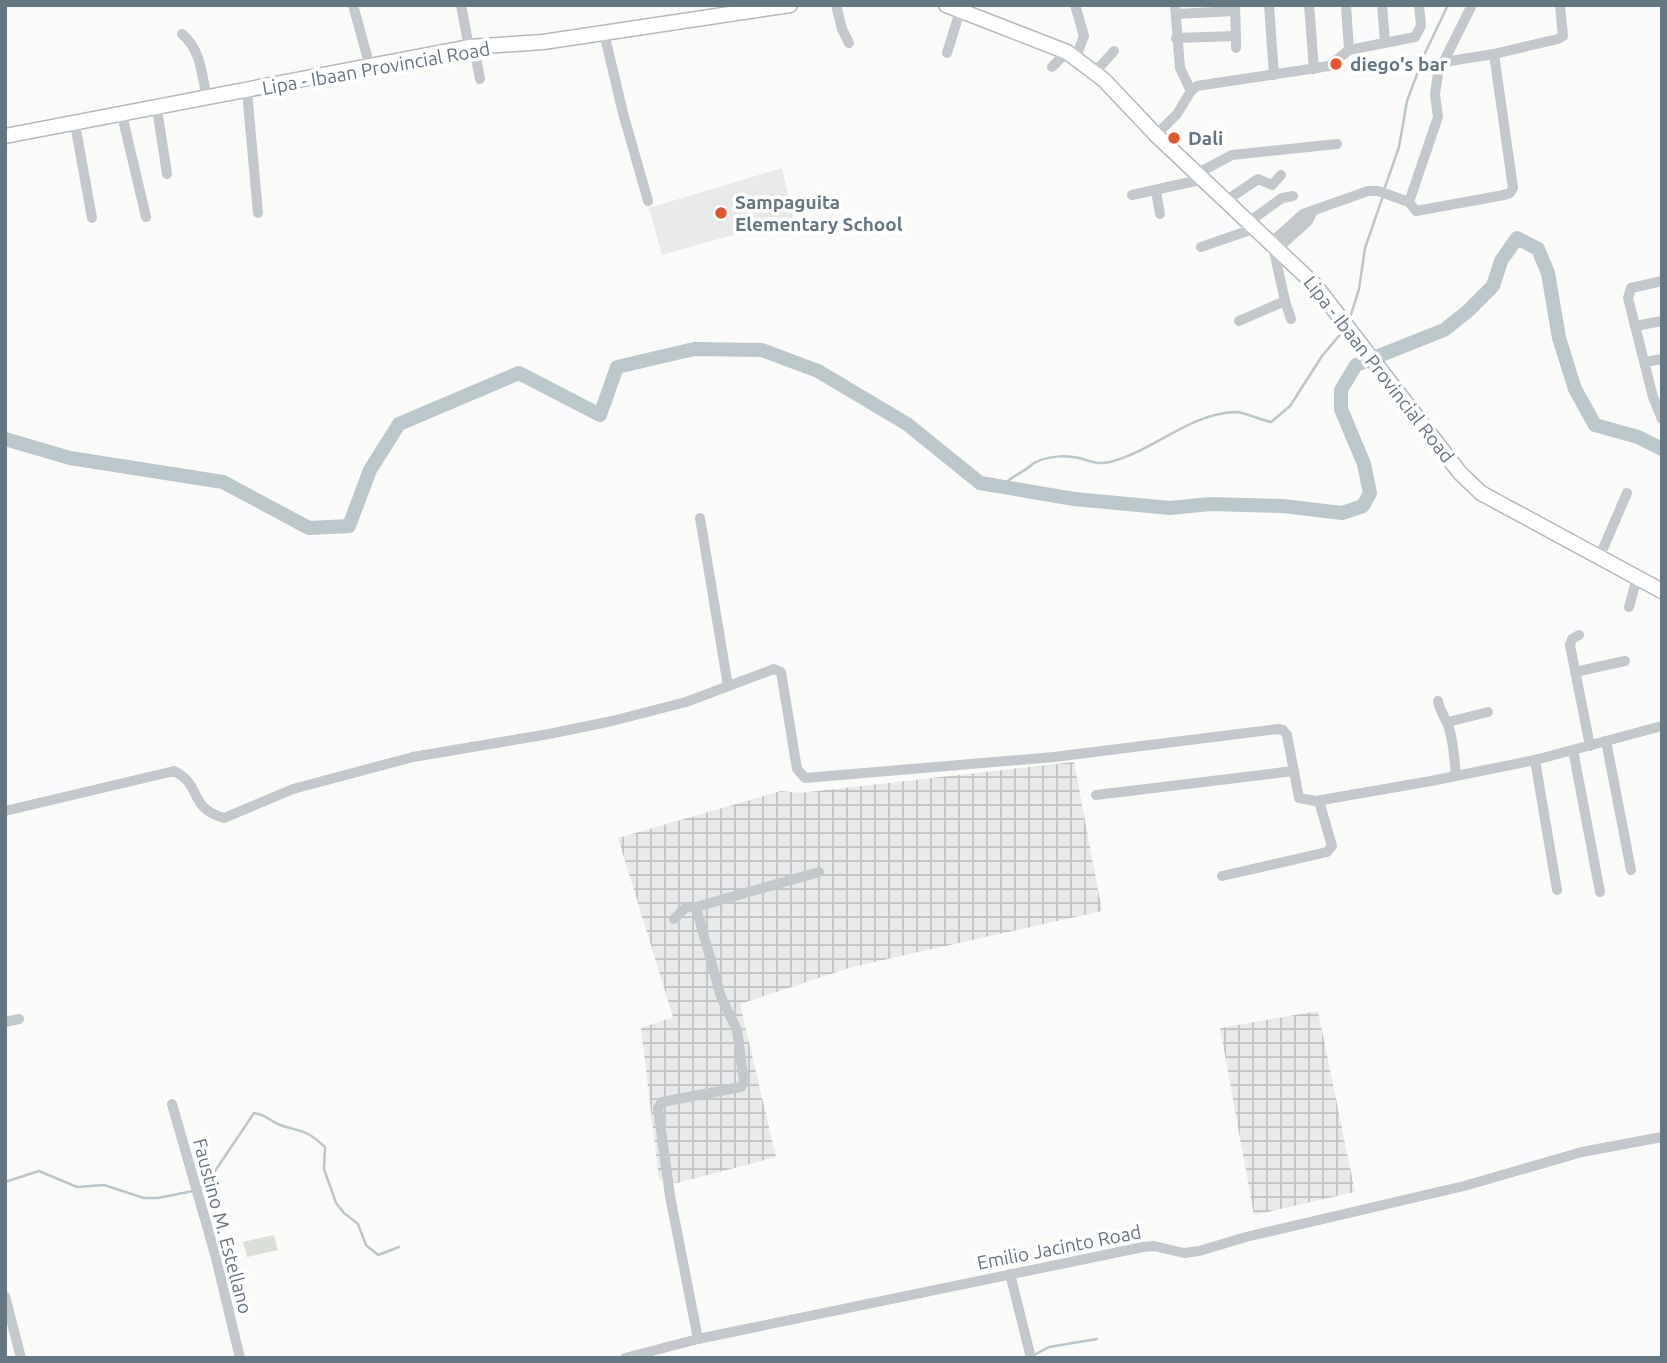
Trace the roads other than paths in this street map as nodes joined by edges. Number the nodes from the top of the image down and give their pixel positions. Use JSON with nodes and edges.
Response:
{"nodes":[{"id":1,"x":353,"y":5,"type":"edge"},
{"id":2,"x":461,"y":5,"type":"edge"},
{"id":3,"x":836,"y":5,"type":"edge"},
{"id":4,"x":1075,"y":5,"type":"edge"},
{"id":5,"x":1269,"y":5,"type":"edge"},
{"id":6,"x":1309,"y":5,"type":"edge"},
{"id":7,"x":1346,"y":5,"type":"edge"},
{"id":8,"x":1382,"y":5,"type":"edge"},
{"id":9,"x":1419,"y":5,"type":"edge"},
{"id":10,"x":1472,"y":5,"type":"edge"},
{"id":11,"x":1560,"y":5,"type":"edge"},
{"id":12,"x":780,"y":6,"type":"edge"},
{"id":13,"x":952,"y":7,"type":"edge"},
{"id":14,"x":1235,"y":8,"type":"edge"},
{"id":15,"x":1175,"y":10,"type":"edge"},
{"id":16,"x":604,"y":33,"type":"junction"},
{"id":17,"x":182,"y":34,"type":"dead end"},
{"id":18,"x":1236,"y":36,"type":"junction"},
{"id":19,"x":1176,"y":38,"type":"junction"},
{"id":20,"x":1385,"y":42,"type":"junction"},
{"id":21,"x":849,"y":43,"type":"dead end"},
{"id":22,"x":472,"y":47,"type":"junction"},
{"id":23,"x":1236,"y":48,"type":"dead end"},
{"id":24,"x":1349,"y":50,"type":"junction"},
{"id":25,"x":1114,"y":51,"type":"dead end"},
{"id":26,"x":947,"y":53,"type":"dead end"},
{"id":27,"x":1494,"y":54,"type":"junction"},
{"id":28,"x":1071,"y":55,"type":"junction"},
{"id":29,"x":1444,"y":62,"type":"junction"},
{"id":30,"x":370,"y":67,"type":"junction"},
{"id":31,"x":1052,"y":68,"type":"dead end"},
{"id":32,"x":1314,"y":69,"type":"junction"},
{"id":33,"x":1095,"y":72,"type":"junction"},
{"id":34,"x":1274,"y":75,"type":"junction"},
{"id":35,"x":480,"y":79,"type":"dead end"},
{"id":36,"x":1191,"y":91,"type":"junction"},
{"id":37,"x":247,"y":92,"type":"junction"},
{"id":38,"x":207,"y":99,"type":"junction"},
{"id":39,"x":157,"y":109,"type":"junction"},
{"id":40,"x":122,"y":115,"type":"junction"},
{"id":41,"x":75,"y":124,"type":"junction"},
{"id":42,"x":1156,"y":135,"type":"junction"},
{"id":43,"x":5,"y":136,"type":"edge"},
{"id":44,"x":1337,"y":144,"type":"dead end"},
{"id":45,"x":167,"y":173,"type":"dead end"},
{"id":46,"x":1281,"y":175,"type":"dead end"},
{"id":47,"x":1201,"y":176,"type":"junction"},
{"id":48,"x":1156,"y":191,"type":"junction"},
{"id":49,"x":1132,"y":195,"type":"dead end"},
{"id":50,"x":1293,"y":196,"type":"dead end"},
{"id":51,"x":1227,"y":200,"type":"junction"},
{"id":52,"x":648,"y":201,"type":"dead end"},
{"id":53,"x":1409,"y":202,"type":"junction"},
{"id":54,"x":258,"y":214,"type":"dead end"},
{"id":55,"x":1160,"y":214,"type":"dead end"},
{"id":56,"x":146,"y":217,"type":"dead end"},
{"id":57,"x":92,"y":218,"type":"dead end"},
{"id":58,"x":1253,"y":225,"type":"junction"},
{"id":59,"x":1275,"y":245,"type":"junction"},
{"id":60,"x":1201,"y":247,"type":"dead end"},
{"id":61,"x":1662,"y":281,"type":"edge"},
{"id":62,"x":1286,"y":301,"type":"junction"},
{"id":63,"x":1292,"y":319,"type":"dead end"},
{"id":64,"x":1239,"y":321,"type":"dead end"},
{"id":65,"x":1662,"y":321,"type":"edge"},
{"id":66,"x":1636,"y":326,"type":"junction"},
{"id":67,"x":1662,"y":359,"type":"edge"},
{"id":68,"x":1645,"y":362,"type":"junction"},
{"id":69,"x":1658,"y":396,"type":"edge"},
{"id":70,"x":1662,"y":419,"type":"edge"},
{"id":71,"x":1627,"y":494,"type":"dead end"},
{"id":72,"x":701,"y":518,"type":"dead end"},
{"id":73,"x":1599,"y":558,"type":"junction"},
{"id":74,"x":1637,"y":578,"type":"junction"},
{"id":75,"x":1662,"y":592,"type":"edge"},
{"id":76,"x":1629,"y":607,"type":"dead end"},
{"id":77,"x":1579,"y":635,"type":"dead end"},
{"id":78,"x":1625,"y":661,"type":"dead end"},
{"id":79,"x":1575,"y":672,"type":"junction"},
{"id":80,"x":729,"y":686,"type":"junction"},
{"id":81,"x":1438,"y":701,"type":"dead end"},
{"id":82,"x":1488,"y":712,"type":"dead end"},
{"id":83,"x":1448,"y":722,"type":"junction"},
{"id":84,"x":1662,"y":726,"type":"edge"},
{"id":85,"x":1606,"y":741,"type":"junction"},
{"id":86,"x":1590,"y":746,"type":"junction"},
{"id":87,"x":1573,"y":750,"type":"junction"},
{"id":88,"x":1535,"y":760,"type":"junction"},
{"id":89,"x":1294,"y":771,"type":"junction"},
{"id":90,"x":1456,"y":775,"type":"junction"},
{"id":91,"x":1096,"y":795,"type":"dead end"},
{"id":92,"x":1319,"y":801,"type":"junction"},
{"id":93,"x":5,"y":811,"type":"edge"},
{"id":94,"x":1631,"y":870,"type":"dead end"},
{"id":95,"x":819,"y":872,"type":"dead end"},
{"id":96,"x":1222,"y":876,"type":"dead end"},
{"id":97,"x":1557,"y":890,"type":"dead end"},
{"id":98,"x":1600,"y":892,"type":"dead end"},
{"id":99,"x":696,"y":907,"type":"junction"},
{"id":100,"x":674,"y":919,"type":"dead end"},
{"id":101,"x":19,"y":1019,"type":"dead end"},
{"id":102,"x":5,"y":1022,"type":"edge"},
{"id":103,"x":172,"y":1104,"type":"dead end"},
{"id":104,"x":1662,"y":1137,"type":"edge"},
{"id":105,"x":1010,"y":1274,"type":"junction"},
{"id":106,"x":5,"y":1296,"type":"edge"},
{"id":107,"x":698,"y":1339,"type":"junction"},
{"id":108,"x":20,"y":1358,"type":"edge"},
{"id":109,"x":240,"y":1358,"type":"edge"},
{"id":110,"x":625,"y":1358,"type":"edge"},
{"id":111,"x":1031,"y":1358,"type":"edge"}],
"edges":[{"from":1,"to":30,"type":"street"},
{"from":2,"to":22,"type":"street"},
{"from":3,"to":21,"type":"street"},
{"from":4,"to":28,"type":"street"},
{"from":5,"to":34,"type":"street"},
{"from":6,"to":32,"type":"street"},
{"from":7,"to":24,"type":"street"},
{"from":8,"to":20,"type":"street"},
{"from":9,"to":20,"type":"street"},
{"from":10,"to":29,"type":"street"},
{"from":11,"to":27,"type":"street"},
{"from":12,"to":16,"type":"main road","name":"Lipa - Ibaan Provincial Road"},
{"from":13,"to":26,"type":"street"},
{"from":13,"to":28,"type":"main road","name":"Lipa - Ibaan Provincial Road"},
{"from":14,"to":15,"type":"street"},
{"from":14,"to":18,"type":"street"},
{"from":15,"to":19,"type":"street"},
{"from":16,"to":22,"type":"main road","name":"Lipa - Ibaan Provincial Road"},
{"from":16,"to":52,"type":"street"},
{"from":17,"to":38,"type":"street"},
{"from":18,"to":19,"type":"street"},
{"from":18,"to":23,"type":"street"},
{"from":19,"to":36,"type":"street"},
{"from":20,"to":24,"type":"street"},
{"from":22,"to":30,"type":"main road","name":"Lipa - Ibaan Provincial Road"},
{"from":22,"to":35,"type":"street"},
{"from":24,"to":32,"type":"street"},
{"from":25,"to":33,"type":"street"},
{"from":27,"to":29,"type":"street"},
{"from":27,"to":53,"type":"street"},
{"from":28,"to":31,"type":"street"},
{"from":28,"to":33,"type":"main road","name":"Lipa - Ibaan Provincial Road"},
{"from":29,"to":53,"type":"street"},
{"from":30,"to":37,"type":"main road","name":"Lipa - Ibaan Provincial Road"},
{"from":32,"to":34,"type":"street"},
{"from":33,"to":42,"type":"main road","name":"Lipa - Ibaan Provincial Road"},
{"from":34,"to":36,"type":"street"},
{"from":36,"to":42,"type":"street"},
{"from":37,"to":38,"type":"main road","name":"Lipa - Ibaan Provincial Road"},
{"from":37,"to":54,"type":"street"},
{"from":38,"to":39,"type":"main road","name":"Lipa - Ibaan Provincial Road"},
{"from":39,"to":40,"type":"main road","name":"Lipa - Ibaan Provincial Road"},
{"from":39,"to":45,"type":"street"},
{"from":40,"to":41,"type":"main road","name":"Lipa - Ibaan Provincial Road"},
{"from":40,"to":56,"type":"street"},
{"from":41,"to":43,"type":"main road","name":"Lipa - Ibaan Provincial Road"},
{"from":41,"to":57,"type":"street"},
{"from":42,"to":47,"type":"main road","name":"Lipa - Ibaan Provincial Road"},
{"from":44,"to":47,"type":"street"},
{"from":46,"to":51,"type":"street"},
{"from":47,"to":48,"type":"street"},
{"from":47,"to":51,"type":"main road","name":"Lipa - Ibaan Provincial Road"},
{"from":48,"to":49,"type":"street"},
{"from":48,"to":55,"type":"street"},
{"from":50,"to":58,"type":"street"},
{"from":51,"to":58,"type":"main road","name":"Lipa - Ibaan Provincial Road"},
{"from":53,"to":59,"type":"street"},
{"from":58,"to":59,"type":"main road","name":"Lipa - Ibaan Provincial Road"},
{"from":58,"to":60,"type":"street"},
{"from":59,"to":62,"type":"street"},
{"from":59,"to":73,"type":"main road","name":"Lipa - Ibaan Provincial Road"},
{"from":61,"to":66,"type":"street"},
{"from":62,"to":63,"type":"street"},
{"from":62,"to":64,"type":"street"},
{"from":65,"to":66,"type":"street"},
{"from":66,"to":68,"type":"street"},
{"from":67,"to":68,"type":"street"},
{"from":68,"to":69,"type":"street"},
{"from":69,"to":70,"type":"street"},
{"from":71,"to":73,"type":"street"},
{"from":72,"to":80,"type":"street"},
{"from":73,"to":74,"type":"main road","name":"Lipa - Ibaan Provincial Road"},
{"from":74,"to":75,"type":"main road","name":"Lipa - Ibaan Provincial Road"},
{"from":74,"to":76,"type":"street"},
{"from":77,"to":79,"type":"street"},
{"from":78,"to":79,"type":"street"},
{"from":79,"to":86,"type":"street"},
{"from":80,"to":89,"type":"street"},
{"from":80,"to":93,"type":"street"},
{"from":81,"to":83,"type":"street"},
{"from":82,"to":83,"type":"street"},
{"from":83,"to":90,"type":"street"},
{"from":84,"to":85,"type":"street"},
{"from":85,"to":86,"type":"street"},
{"from":85,"to":94,"type":"street"},
{"from":86,"to":87,"type":"street"},
{"from":87,"to":88,"type":"street"},
{"from":87,"to":98,"type":"street"},
{"from":88,"to":90,"type":"street"},
{"from":88,"to":97,"type":"street"},
{"from":89,"to":91,"type":"street"},
{"from":89,"to":92,"type":"street"},
{"from":90,"to":92,"type":"street"},
{"from":92,"to":96,"type":"street"},
{"from":95,"to":99,"type":"street"},
{"from":99,"to":100,"type":"street"},
{"from":99,"to":107,"type":"street"},
{"from":101,"to":102,"type":"street"},
{"from":103,"to":109,"type":"street","name":"Faustino M. Estellano"},
{"from":104,"to":105,"type":"street","name":"Emilio Jacinto Road"},
{"from":105,"to":107,"type":"street","name":"Emilio Jacinto Road"},
{"from":105,"to":111,"type":"street"},
{"from":106,"to":108,"type":"street"},
{"from":107,"to":110,"type":"street","name":"Emilio Jacinto Road"}]}
